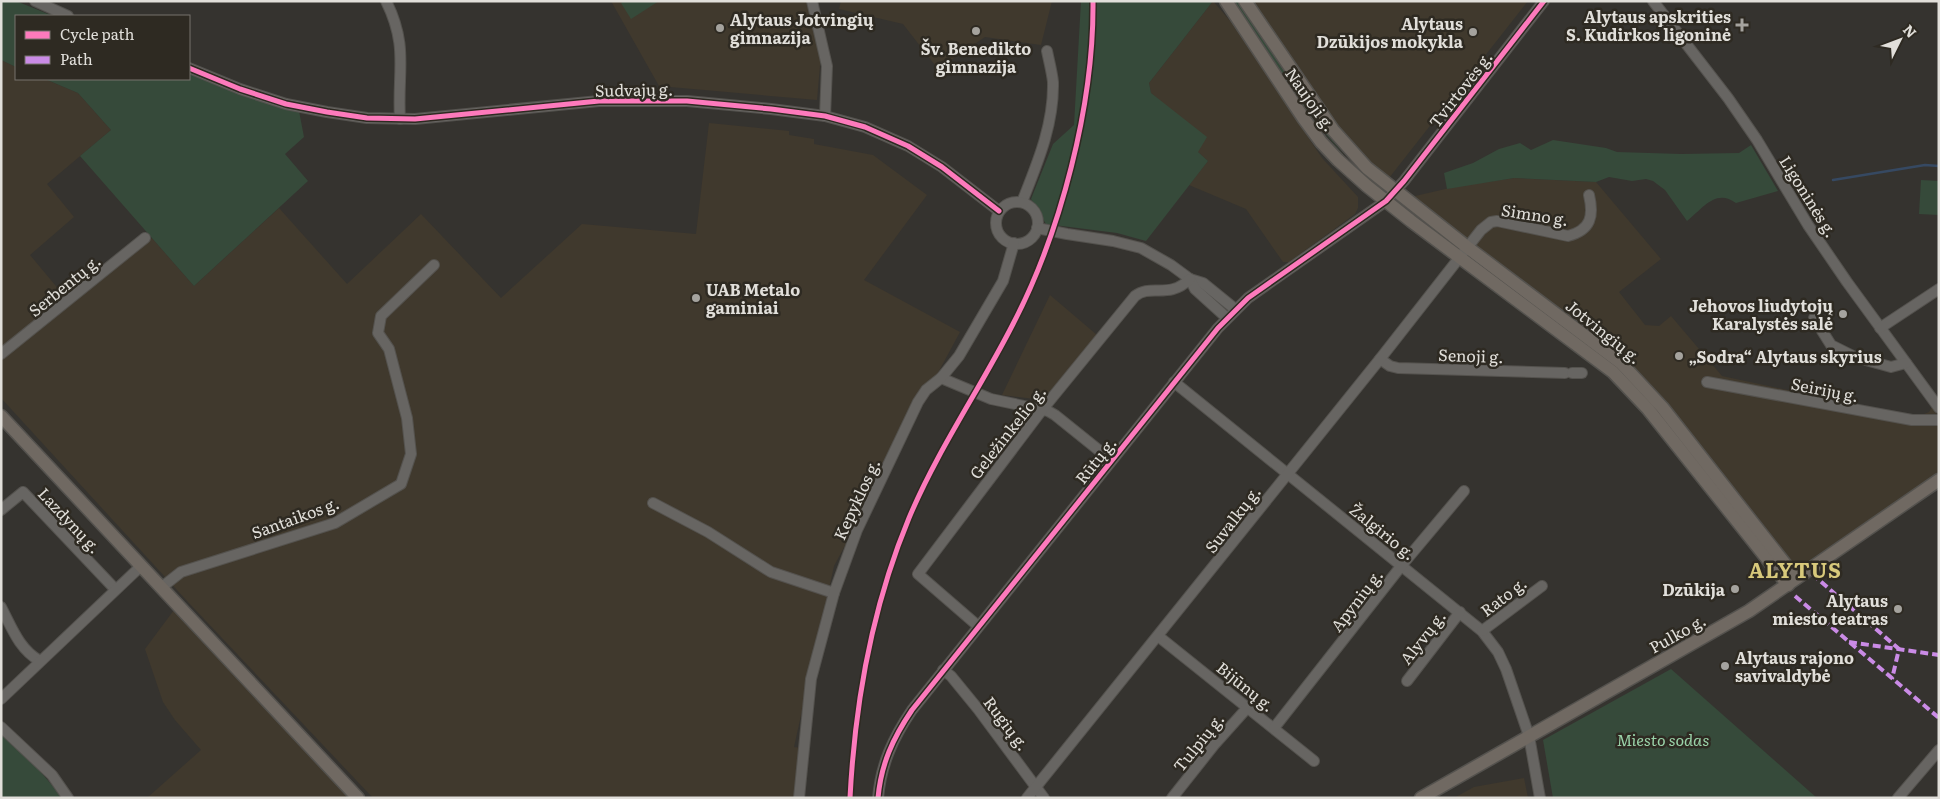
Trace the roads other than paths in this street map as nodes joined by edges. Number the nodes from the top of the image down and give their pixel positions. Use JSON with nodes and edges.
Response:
{"nodes":[{"id":1,"x":35,"y":1,"type":"edge"},
{"id":2,"x":386,"y":1,"type":"edge"},
{"id":3,"x":812,"y":1,"type":"edge"},
{"id":4,"x":1226,"y":1,"type":"edge"},
{"id":5,"x":1246,"y":1,"type":"edge"},
{"id":6,"x":1544,"y":1,"type":"edge"},
{"id":7,"x":1653,"y":1,"type":"edge"},
{"id":8,"x":66,"y":15,"type":"edge"},
{"id":9,"x":1047,"y":51,"type":"dead end"},
{"id":10,"x":190,"y":68,"type":"edge"},
{"id":11,"x":825,"y":116,"type":"junction"},
{"id":12,"x":400,"y":119,"type":"junction"},
{"id":13,"x":1395,"y":191,"type":"junction"},
{"id":14,"x":1589,"y":195,"type":"dead end"},
{"id":15,"x":1386,"y":201,"type":"junction"},
{"id":16,"x":1022,"y":202,"type":"junction"},
{"id":17,"x":999,"y":212,"type":"junction"},
{"id":18,"x":1037,"y":228,"type":"junction"},
{"id":19,"x":145,"y":238,"type":"dead end"},
{"id":20,"x":1014,"y":244,"type":"junction"},
{"id":21,"x":1463,"y":252,"type":"junction"},
{"id":22,"x":434,"y":265,"type":"dead end"},
{"id":23,"x":1190,"y":279,"type":"junction"},
{"id":24,"x":1939,"y":289,"type":"edge"},
{"id":25,"x":1235,"y":309,"type":"junction"},
{"id":26,"x":1227,"y":318,"type":"junction"},
{"id":27,"x":1814,"y":318,"type":"dead end"},
{"id":28,"x":1880,"y":328,"type":"junction"},
{"id":29,"x":1,"y":354,"type":"edge"},
{"id":30,"x":1380,"y":359,"type":"junction"},
{"id":31,"x":1906,"y":363,"type":"junction"},
{"id":32,"x":1573,"y":373,"type":"dead end"},
{"id":33,"x":941,"y":378,"type":"junction"},
{"id":34,"x":1174,"y":382,"type":"junction"},
{"id":35,"x":1707,"y":382,"type":"dead end"},
{"id":36,"x":1939,"y":408,"type":"edge"},
{"id":37,"x":1042,"y":410,"type":"junction"},
{"id":38,"x":1,"y":416,"type":"edge"},
{"id":39,"x":1939,"y":420,"type":"edge"},
{"id":40,"x":1111,"y":460,"type":"junction"},
{"id":41,"x":1288,"y":473,"type":"junction"},
{"id":42,"x":1939,"y":480,"type":"edge"},
{"id":43,"x":1464,"y":491,"type":"dead end"},
{"id":44,"x":653,"y":503,"type":"dead end"},
{"id":45,"x":1,"y":510,"type":"edge"},
{"id":46,"x":1402,"y":565,"type":"junction"},
{"id":47,"x":141,"y":566,"type":"junction"},
{"id":48,"x":1792,"y":582,"type":"junction"},
{"id":49,"x":1542,"y":586,"type":"dead end"},
{"id":50,"x":162,"y":587,"type":"junction"},
{"id":51,"x":115,"y":589,"type":"junction"},
{"id":52,"x":834,"y":593,"type":"junction"},
{"id":53,"x":1,"y":607,"type":"edge"},
{"id":54,"x":1460,"y":612,"type":"junction"},
{"id":55,"x":978,"y":626,"type":"junction"},
{"id":56,"x":1482,"y":631,"type":"junction"},
{"id":57,"x":1158,"y":636,"type":"junction"},
{"id":58,"x":40,"y":661,"type":"junction"},
{"id":59,"x":943,"y":670,"type":"junction"},
{"id":60,"x":1407,"y":681,"type":"dead end"},
{"id":61,"x":1,"y":700,"type":"edge"},
{"id":62,"x":1248,"y":707,"type":"junction"},
{"id":63,"x":1,"y":727,"type":"edge"},
{"id":64,"x":1274,"y":728,"type":"junction"},
{"id":65,"x":1529,"y":736,"type":"junction"},
{"id":66,"x":1939,"y":750,"type":"edge"},
{"id":67,"x":1314,"y":760,"type":"dead end"},
{"id":68,"x":1036,"y":786,"type":"junction"},
{"id":69,"x":68,"y":798,"type":"edge"},
{"id":70,"x":358,"y":798,"type":"edge"},
{"id":71,"x":799,"y":798,"type":"edge"},
{"id":72,"x":878,"y":798,"type":"edge"},
{"id":73,"x":1027,"y":798,"type":"edge"},
{"id":74,"x":1044,"y":798,"type":"edge"},
{"id":75,"x":1172,"y":798,"type":"edge"},
{"id":76,"x":1421,"y":798,"type":"edge"},
{"id":77,"x":1540,"y":798,"type":"edge"},
{"id":78,"x":1898,"y":798,"type":"edge"}],
"edges":[{"from":1,"to":8,"type":"street"},
{"from":2,"to":12,"type":"street"},
{"from":3,"to":11,"type":"street"},
{"from":4,"to":15,"type":"main road","name":"Naujoji g."},
{"from":5,"to":13,"type":"main road","name":"Naujoji g."},
{"from":6,"to":13,"type":"street","name":"Tvirtovės g."},
{"from":7,"to":28,"type":"street","name":"Ligoninės g."},
{"from":9,"to":16,"type":"street"},
{"from":10,"to":12,"type":"street","name":"Sudvajų g."},
{"from":11,"to":12,"type":"street","name":"Sudvajų g."},
{"from":11,"to":17,"type":"street","name":"Sudvajų g."},
{"from":13,"to":15,"type":"street","name":"Rūtų g."},
{"from":13,"to":21,"type":"main road","name":"Jotvingių g."},
{"from":14,"to":21,"type":"street","name":"Simno g."},
{"from":15,"to":21,"type":"main road","name":"Jotvingių g."},
{"from":15,"to":25,"type":"street","name":"Rūtų g."},
{"from":16,"to":17,"type":"street"},
{"from":16,"to":18,"type":"street"},
{"from":17,"to":20,"type":"street"},
{"from":18,"to":20,"type":"street"},
{"from":18,"to":23,"type":"street"},
{"from":19,"to":29,"type":"street","name":"Serbentų g."},
{"from":20,"to":33,"type":"street","name":"Kepyklos g."},
{"from":21,"to":30,"type":"street","name":"Suvalkų g."},
{"from":21,"to":48,"type":"main road","name":"Jotvingių g."},
{"from":22,"to":50,"type":"street","name":"Santaikos g."},
{"from":23,"to":25,"type":"street"},
{"from":23,"to":26,"type":"street"},
{"from":23,"to":37,"type":"street","name":"Geležinkelio g."},
{"from":24,"to":28,"type":"street"},
{"from":25,"to":26,"type":"street","name":"Rūtų g."},
{"from":26,"to":34,"type":"street","name":"Rūtų g."},
{"from":27,"to":31,"type":"street"},
{"from":28,"to":31,"type":"street","name":"Ligoninės g."},
{"from":30,"to":32,"type":"street","name":"Senoji g."},
{"from":30,"to":41,"type":"street","name":"Suvalkų g."},
{"from":31,"to":36,"type":"street","name":"Ligoninės g."},
{"from":33,"to":37,"type":"street"},
{"from":33,"to":52,"type":"street","name":"Kepyklos g."},
{"from":34,"to":40,"type":"street","name":"Rūtų g."},
{"from":34,"to":41,"type":"street","name":"Žalgirio g."},
{"from":35,"to":39,"type":"street","name":"Seirijų g."},
{"from":37,"to":40,"type":"street"},
{"from":37,"to":55,"type":"street","name":"Geležinkelio g."},
{"from":38,"to":47,"type":"main road"},
{"from":40,"to":55,"type":"street","name":"Rūtų g."},
{"from":41,"to":46,"type":"street","name":"Žalgirio g."},
{"from":41,"to":57,"type":"street","name":"Suvalkų g."},
{"from":42,"to":48,"type":"main road","name":"Pulko g."},
{"from":43,"to":46,"type":"street","name":"Apynių g."},
{"from":44,"to":52,"type":"street"},
{"from":45,"to":51,"type":"street","name":"Lazdynų g."},
{"from":46,"to":54,"type":"street","name":"Žalgirio g."},
{"from":46,"to":64,"type":"street","name":"Apynių g."},
{"from":47,"to":50,"type":"main road"},
{"from":47,"to":51,"type":"street"},
{"from":48,"to":65,"type":"main road","name":"Pulko g."},
{"from":49,"to":56,"type":"street","name":"Rato g."},
{"from":50,"to":70,"type":"main road"},
{"from":51,"to":58,"type":"street"},
{"from":52,"to":71,"type":"street","name":"Kepyklos g."},
{"from":53,"to":58,"type":"street"},
{"from":54,"to":56,"type":"street","name":"Žalgirio g."},
{"from":54,"to":60,"type":"street","name":"Alyvų g."},
{"from":55,"to":59,"type":"street","name":"Rūtų g."},
{"from":56,"to":65,"type":"street","name":"Žalgirio g."},
{"from":57,"to":62,"type":"street","name":"Bijūnų g."},
{"from":57,"to":68,"type":"street","name":"Suvalkų g."},
{"from":58,"to":61,"type":"street"},
{"from":59,"to":68,"type":"street","name":"Rugių g."},
{"from":59,"to":72,"type":"street","name":"Rūtų g."},
{"from":62,"to":64,"type":"street","name":"Bijūnų g."},
{"from":62,"to":75,"type":"street","name":"Tulpių g."},
{"from":63,"to":69,"type":"street"},
{"from":64,"to":67,"type":"street","name":"Bijūnų g."},
{"from":65,"to":76,"type":"main road","name":"Pulko g."},
{"from":65,"to":77,"type":"street","name":"Žalgirio g."},
{"from":66,"to":78,"type":"street"},
{"from":68,"to":73,"type":"street","name":"Suvalkų g."},
{"from":68,"to":74,"type":"street","name":"Rugių g."}]}
